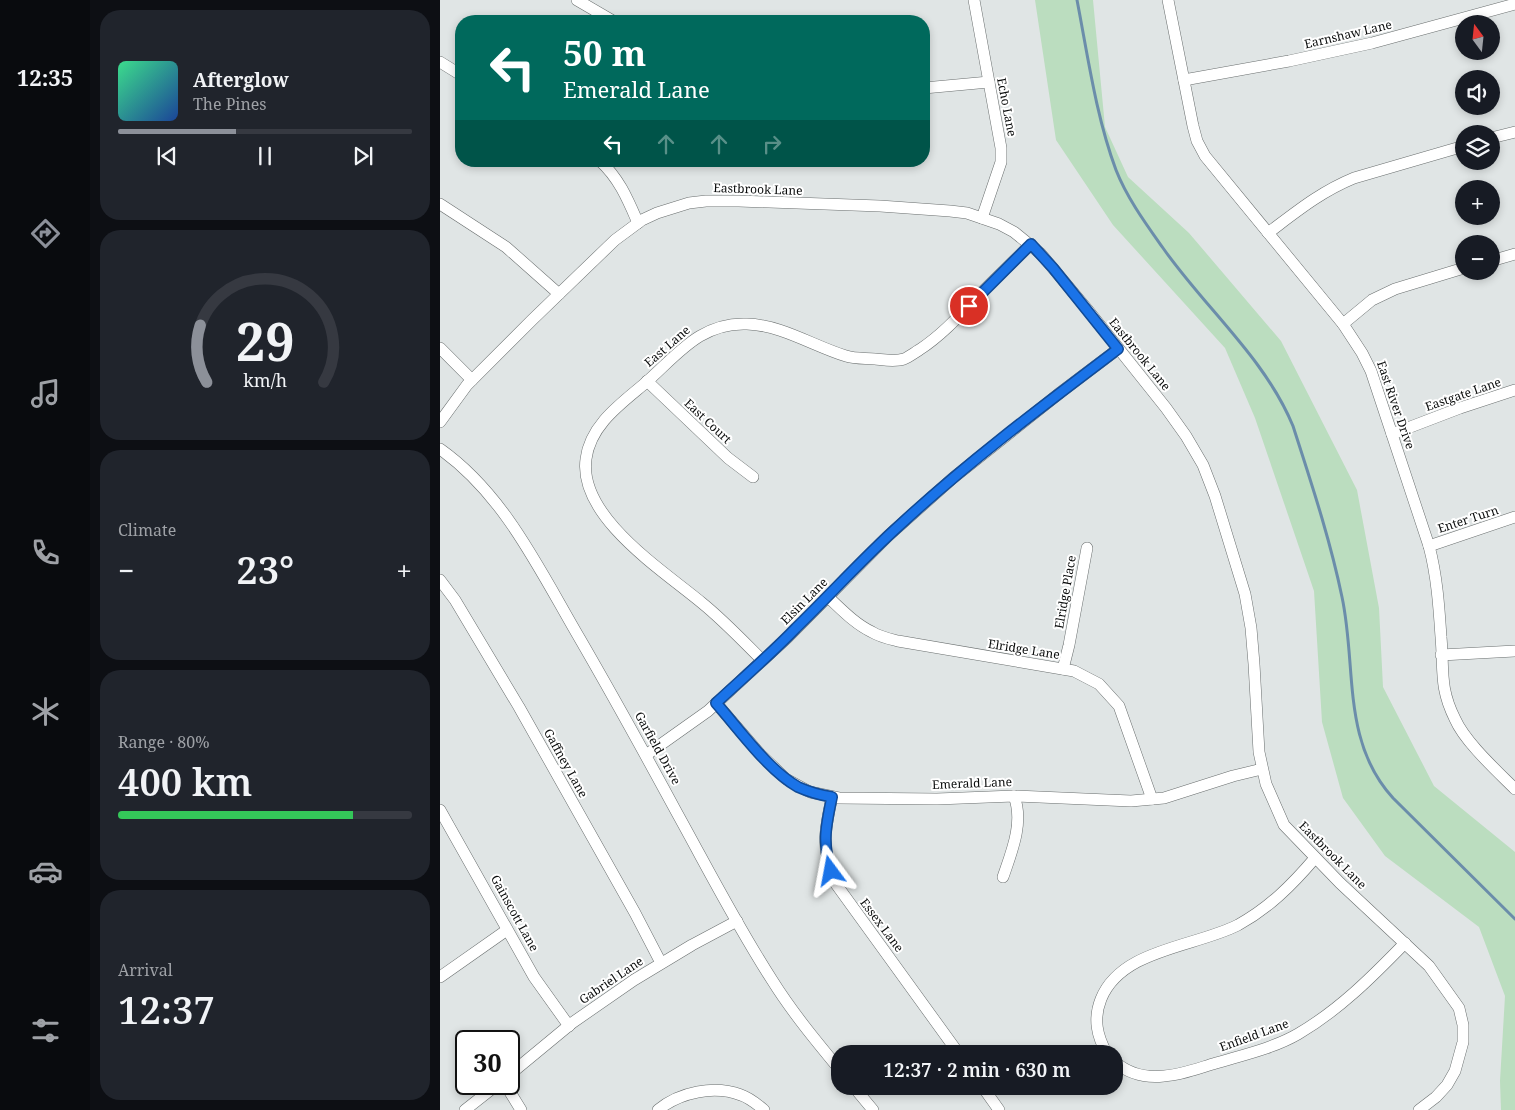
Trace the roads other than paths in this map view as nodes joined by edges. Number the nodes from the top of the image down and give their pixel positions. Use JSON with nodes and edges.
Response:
{"nodes":[{"id":1,"x":577,"y":0,"type":"edge"},
{"id":2,"x":974,"y":0,"type":"edge"},
{"id":3,"x":1168,"y":0,"type":"edge"},
{"id":4,"x":1515,"y":4,"type":"edge"},
{"id":5,"x":603,"y":15,"type":"edge"},
{"id":6,"x":440,"y":62,"type":"edge"},
{"id":7,"x":455,"y":71,"type":"edge"},
{"id":8,"x":1184,"y":80,"type":"junction"},
{"id":9,"x":988,"y":82,"type":"junction"},
{"id":10,"x":930,"y":87,"type":"edge"},
{"id":11,"x":1515,"y":132,"type":"edge"},
{"id":12,"x":1500,"y":136,"type":"edge"},
{"id":13,"x":1455,"y":149,"type":"edge"},
{"id":14,"x":606,"y":167,"type":"edge"},
{"id":15,"x":440,"y":204,"type":"edge"},
{"id":16,"x":982,"y":218,"type":"junction"},
{"id":17,"x":638,"y":223,"type":"junction"},
{"id":18,"x":1268,"y":233,"type":"junction"},
{"id":19,"x":1031,"y":244,"type":"junction"},
{"id":20,"x":1515,"y":254,"type":"edge"},
{"id":21,"x":1500,"y":258,"type":"edge"},
{"id":22,"x":1455,"y":271,"type":"edge"},
{"id":23,"x":559,"y":294,"type":"junction"},
{"id":24,"x":1343,"y":324,"type":"junction"},
{"id":25,"x":440,"y":348,"type":"edge"},
{"id":26,"x":1118,"y":349,"type":"junction"},
{"id":27,"x":472,"y":380,"type":"junction"},
{"id":28,"x":647,"y":381,"type":"junction"},
{"id":29,"x":1515,"y":390,"type":"edge"},
{"id":30,"x":440,"y":422,"type":"edge"},
{"id":31,"x":1392,"y":434,"type":"junction"},
{"id":32,"x":440,"y":449,"type":"edge"},
{"id":33,"x":753,"y":477,"type":"dead end"},
{"id":34,"x":1515,"y":517,"type":"edge"},
{"id":35,"x":1429,"y":546,"type":"junction"},
{"id":36,"x":1087,"y":548,"type":"dead end"},
{"id":37,"x":440,"y":580,"type":"edge"},
{"id":38,"x":828,"y":597,"type":"junction"},
{"id":39,"x":1515,"y":651,"type":"edge"},
{"id":40,"x":1442,"y":655,"type":"junction"},
{"id":41,"x":762,"y":660,"type":"junction"},
{"id":42,"x":1063,"y":670,"type":"junction"},
{"id":43,"x":716,"y":703,"type":"junction"},
{"id":44,"x":646,"y":755,"type":"junction"},
{"id":45,"x":1262,"y":769,"type":"junction"},
{"id":46,"x":1515,"y":788,"type":"edge"},
{"id":47,"x":1014,"y":796,"type":"junction"},
{"id":48,"x":832,"y":797,"type":"junction"},
{"id":49,"x":1152,"y":799,"type":"junction"},
{"id":50,"x":440,"y":810,"type":"edge"},
{"id":51,"x":1315,"y":858,"type":"junction"},
{"id":52,"x":1003,"y":878,"type":"dead end"},
{"id":53,"x":737,"y":921,"type":"junction"},
{"id":54,"x":507,"y":930,"type":"junction"},
{"id":55,"x":1405,"y":943,"type":"junction"},
{"id":56,"x":661,"y":963,"type":"junction"},
{"id":57,"x":440,"y":977,"type":"edge"},
{"id":58,"x":569,"y":1026,"type":"junction"},
{"id":59,"x":952,"y":1045,"type":"edge"},
{"id":60,"x":1103,"y":1045,"type":"edge"},
{"id":61,"x":831,"y":1059,"type":"edge"},
{"id":62,"x":520,"y":1066,"type":"edge"},
{"id":63,"x":1123,"y":1069,"type":"edge"},
{"id":64,"x":484,"y":1095,"type":"edge"},
{"id":65,"x":512,"y":1095,"type":"edge"},
{"id":66,"x":860,"y":1095,"type":"edge"},
{"id":67,"x":988,"y":1095,"type":"edge"},
{"id":68,"x":1425,"y":1108,"type":"edge"},
{"id":69,"x":464,"y":1110,"type":"edge"},
{"id":70,"x":522,"y":1110,"type":"edge"},
{"id":71,"x":658,"y":1110,"type":"edge"},
{"id":72,"x":764,"y":1110,"type":"edge"},
{"id":73,"x":873,"y":1110,"type":"edge"},
{"id":74,"x":998,"y":1110,"type":"edge"}],
"edges":[{"from":1,"to":5,"type":"street"},
{"from":2,"to":9,"type":"street","name":"Echo Lane"},
{"from":3,"to":8,"type":"street","name":"East River Drive"},
{"from":4,"to":8,"type":"street","name":"Earnshaw Lane"},
{"from":6,"to":7,"type":"street"},
{"from":8,"to":18,"type":"street","name":"East River Drive"},
{"from":9,"to":10,"type":"street"},
{"from":9,"to":16,"type":"street","name":"Echo Lane"},
{"from":11,"to":12,"type":"street"},
{"from":13,"to":18,"type":"street"},
{"from":14,"to":17,"type":"street"},
{"from":15,"to":23,"type":"street"},
{"from":16,"to":17,"type":"street","name":"Eastbrook Lane"},
{"from":16,"to":19,"type":"street","name":"Eastbrook Lane"},
{"from":17,"to":23,"type":"street","name":"Eastbrook Lane"},
{"from":18,"to":24,"type":"street","name":"East River Drive"},
{"from":19,"to":26,"type":"street","name":"Eastbrook Lane"},
{"from":19,"to":28,"type":"street","name":"East Lane"},
{"from":20,"to":21,"type":"street"},
{"from":22,"to":24,"type":"street"},
{"from":23,"to":27,"type":"street","name":"Eastbrook Lane"},
{"from":24,"to":31,"type":"street","name":"East River Drive"},
{"from":25,"to":27,"type":"street"},
{"from":26,"to":38,"type":"street","name":"Elsin Lane"},
{"from":26,"to":45,"type":"street","name":"Eastbrook Lane"},
{"from":27,"to":30,"type":"street","name":"Eastbrook Lane"},
{"from":28,"to":33,"type":"street","name":"East Court"},
{"from":28,"to":41,"type":"street","name":"East Lane"},
{"from":29,"to":31,"type":"street","name":"Eastgate Lane"},
{"from":31,"to":35,"type":"street","name":"East River Drive"},
{"from":32,"to":44,"type":"street","name":"Garfield Drive"},
{"from":34,"to":35,"type":"street","name":"Enter Turn"},
{"from":35,"to":40,"type":"street","name":"East River Drive"},
{"from":36,"to":42,"type":"street","name":"Elridge Place"},
{"from":37,"to":56,"type":"street","name":"Gaffney Lane"},
{"from":38,"to":41,"type":"street","name":"Elsin Lane"},
{"from":38,"to":42,"type":"street","name":"Elridge Lane"},
{"from":39,"to":40,"type":"street"},
{"from":40,"to":46,"type":"street","name":"East River Drive"},
{"from":41,"to":43,"type":"street","name":"Elsin Lane"},
{"from":42,"to":49,"type":"street","name":"Elridge Lane"},
{"from":43,"to":44,"type":"street","name":"Elsin Lane"},
{"from":43,"to":48,"type":"street","name":"Emerald Lane"},
{"from":44,"to":53,"type":"street","name":"Garfield Drive"},
{"from":45,"to":49,"type":"street","name":"Emerald Lane"},
{"from":45,"to":51,"type":"street","name":"Eastbrook Lane"},
{"from":47,"to":48,"type":"street","name":"Emerald Lane"},
{"from":47,"to":49,"type":"street","name":"Emerald Lane"},
{"from":47,"to":52,"type":"street"},
{"from":48,"to":59,"type":"street","name":"Essex Lane"},
{"from":50,"to":54,"type":"street","name":"Gainscott Lane"},
{"from":51,"to":55,"type":"street","name":"Eastbrook Lane"},
{"from":51,"to":60,"type":"street"},
{"from":53,"to":56,"type":"street","name":"Gabriel Lane"},
{"from":53,"to":61,"type":"street","name":"Garfield Drive"},
{"from":54,"to":57,"type":"street"},
{"from":54,"to":58,"type":"street","name":"Gainscott Lane"},
{"from":55,"to":63,"type":"street","name":"Enfield Lane"},
{"from":55,"to":68,"type":"street","name":"Eastbrook Lane"},
{"from":56,"to":58,"type":"street","name":"Gabriel Lane"},
{"from":58,"to":62,"type":"street","name":"Gabriel Lane"},
{"from":64,"to":69,"type":"street"},
{"from":65,"to":70,"type":"street"},
{"from":66,"to":73,"type":"street"},
{"from":67,"to":74,"type":"street"},
{"from":71,"to":72,"type":"street"}]}
